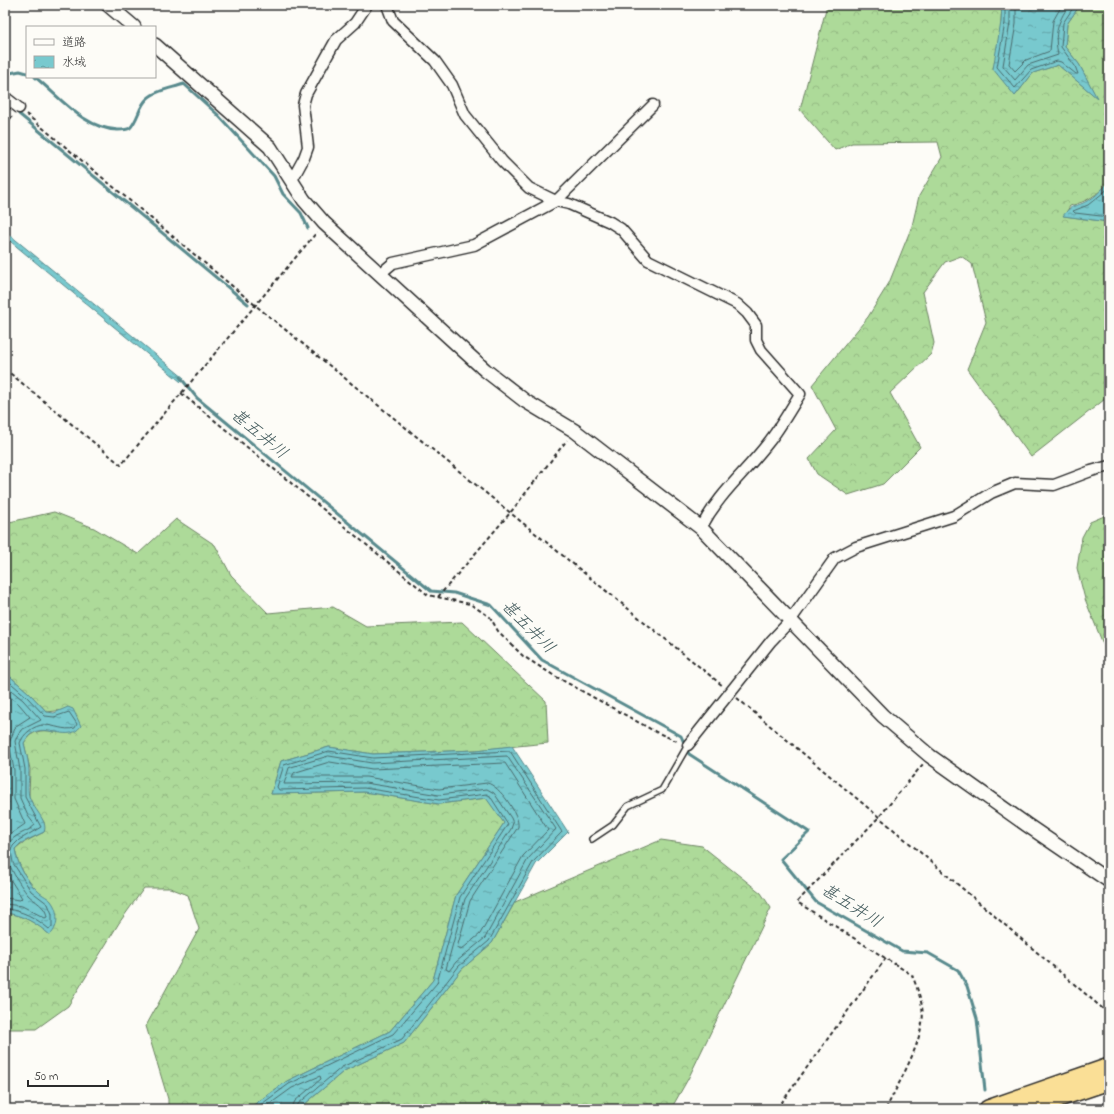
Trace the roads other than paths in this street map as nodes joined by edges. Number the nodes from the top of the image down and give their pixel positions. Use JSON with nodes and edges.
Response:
{"nodes":[{"id":1,"x":108,"y":5,"type":"edge"},
{"id":2,"x":367,"y":5,"type":"edge"},
{"id":3,"x":387,"y":5,"type":"edge"},
{"id":4,"x":133,"y":26,"type":"edge"},
{"id":5,"x":156,"y":46,"type":"edge"},
{"id":6,"x":5,"y":97,"type":"edge"},
{"id":7,"x":653,"y":105,"type":"dead end"},
{"id":8,"x":19,"y":108,"type":"road end"},
{"id":9,"x":292,"y":180,"type":"junction"},
{"id":10,"x":556,"y":201,"type":"junction"},
{"id":11,"x":380,"y":274,"type":"junction"},
{"id":12,"x":1109,"y":466,"type":"edge"},
{"id":13,"x":701,"y":528,"type":"junction"},
{"id":14,"x":790,"y":621,"type":"junction"},
{"id":15,"x":688,"y":745,"type":"joint"},
{"id":16,"x":592,"y":839,"type":"dead end"},
{"id":17,"x":1109,"y":881,"type":"edge"},
{"id":18,"x":1109,"y":1067,"type":"edge"},
{"id":19,"x":1109,"y":1081,"type":"edge"},
{"id":20,"x":988,"y":1109,"type":"edge"},
{"id":21,"x":1026,"y":1109,"type":"edge"}],
"edges":[{"from":1,"to":4,"type":"street"},
{"from":2,"to":9,"type":"street"},
{"from":3,"to":10,"type":"street"},
{"from":5,"to":9,"type":"street"},
{"from":6,"to":8,"type":"street"},
{"from":7,"to":10,"type":"street"},
{"from":9,"to":11,"type":"street"},
{"from":10,"to":11,"type":"street"},
{"from":10,"to":13,"type":"street"},
{"from":11,"to":13,"type":"street"},
{"from":12,"to":14,"type":"street"},
{"from":13,"to":14,"type":"street"},
{"from":14,"to":15,"type":"street"},
{"from":14,"to":17,"type":"street"},
{"from":15,"to":16,"type":"lane"},
{"from":18,"to":20,"type":"highway"},
{"from":19,"to":21,"type":"highway"}]}
